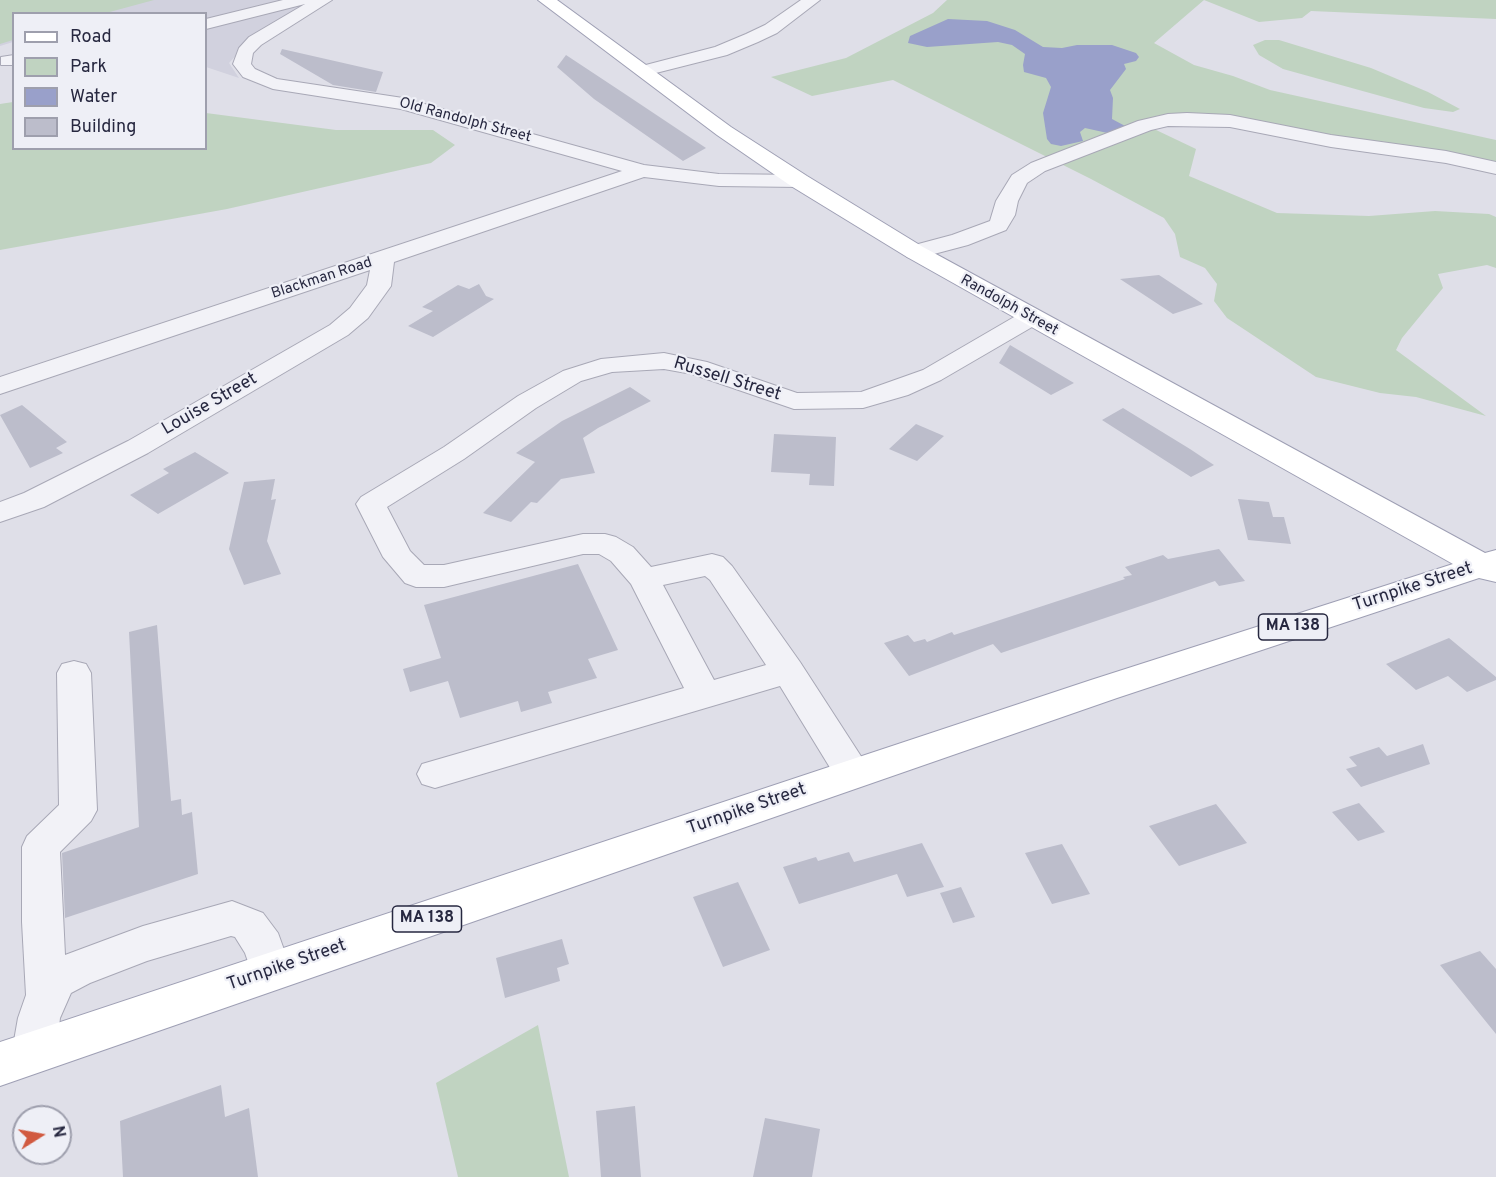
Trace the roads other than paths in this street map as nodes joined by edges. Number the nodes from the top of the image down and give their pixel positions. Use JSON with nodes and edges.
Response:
{"nodes":[{"id":1,"x":303,"y":0,"type":"edge"},
{"id":2,"x":324,"y":0,"type":"edge"},
{"id":3,"x":546,"y":0,"type":"edge"},
{"id":4,"x":812,"y":0,"type":"edge"},
{"id":5,"x":207,"y":24,"type":"edge"},
{"id":6,"x":644,"y":71,"type":"junction"},
{"id":7,"x":1496,"y":168,"type":"edge"},
{"id":8,"x":643,"y":171,"type":"junction"},
{"id":9,"x":799,"y":181,"type":"junction"},
{"id":10,"x":915,"y":252,"type":"junction"},
{"id":11,"x":383,"y":259,"type":"junction"},
{"id":12,"x":1030,"y":318,"type":"junction"},
{"id":13,"x":0,"y":386,"type":"edge"},
{"id":14,"x":0,"y":513,"type":"edge"},
{"id":15,"x":1491,"y":567,"type":"edge"},
{"id":16,"x":644,"y":579,"type":"junction"},
{"id":17,"x":788,"y":671,"type":"junction"},
{"id":18,"x":74,"y":673,"type":"dead end"},
{"id":19,"x":704,"y":694,"type":"junction"},
{"id":20,"x":435,"y":774,"type":"dead end"},
{"id":21,"x":854,"y":774,"type":"junction"},
{"id":22,"x":271,"y":972,"type":"junction"},
{"id":23,"x":47,"y":995,"type":"junction"},
{"id":24,"x":17,"y":1058,"type":"edge"}],
"edges":[{"from":1,"to":5,"type":"street"},
{"from":2,"to":8,"type":"street","name":"Old Randolph Street"},
{"from":3,"to":6,"type":"main road","name":"Randolph Street"},
{"from":4,"to":6,"type":"street"},
{"from":6,"to":9,"type":"main road","name":"Randolph Street"},
{"from":7,"to":10,"type":"street"},
{"from":8,"to":9,"type":"street","name":"Old Randolph Street"},
{"from":8,"to":11,"type":"street","name":"Blackman Road"},
{"from":9,"to":10,"type":"main road","name":"Randolph Street"},
{"from":10,"to":12,"type":"main road","name":"Randolph Street"},
{"from":11,"to":13,"type":"street","name":"Blackman Road"},
{"from":11,"to":14,"type":"street","name":"Louise Street"},
{"from":12,"to":15,"type":"main road","name":"Randolph Street"},
{"from":12,"to":16,"type":"street","name":"Russell Street"},
{"from":15,"to":21,"type":"main road","name":"Turnpike Street","number":"MA 138"},
{"from":16,"to":17,"type":"street"},
{"from":16,"to":19,"type":"street"},
{"from":17,"to":19,"type":"street"},
{"from":17,"to":21,"type":"street"},
{"from":18,"to":23,"type":"street"},
{"from":19,"to":20,"type":"street"},
{"from":21,"to":22,"type":"main road","name":"Turnpike Street","number":"MA 138"},
{"from":22,"to":23,"type":"street"},
{"from":22,"to":24,"type":"main road","name":"Turnpike Street","number":"MA 138"},
{"from":23,"to":24,"type":"street"}]}
